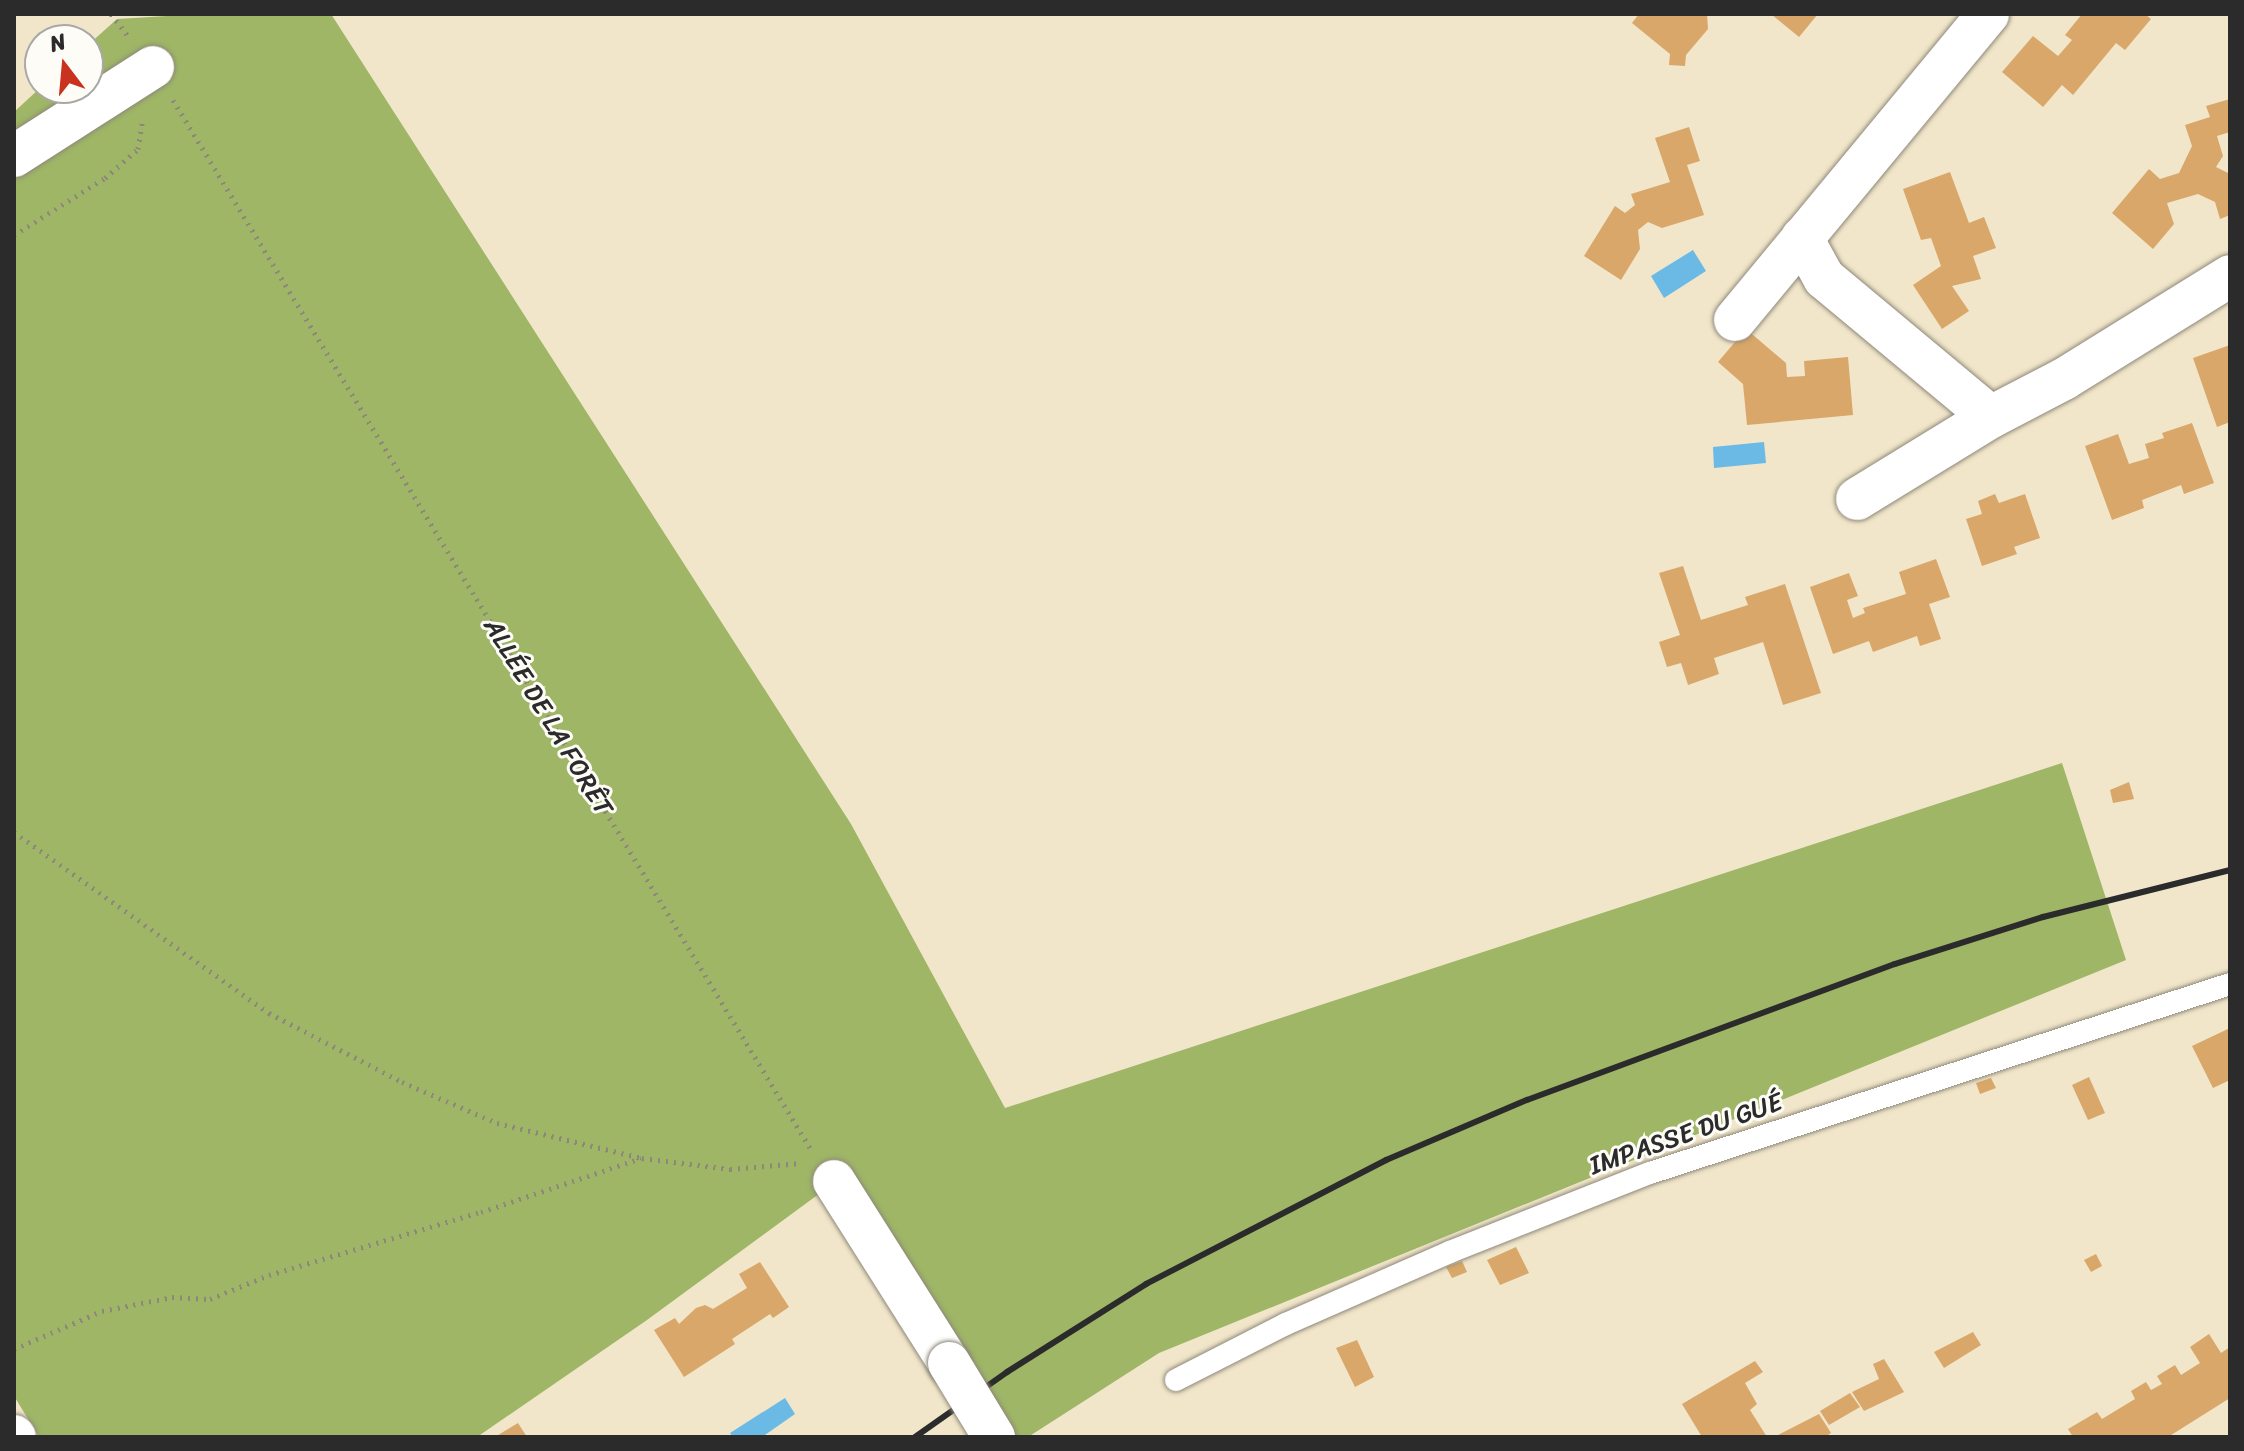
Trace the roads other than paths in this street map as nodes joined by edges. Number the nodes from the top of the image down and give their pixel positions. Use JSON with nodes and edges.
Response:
{"nodes":[{"id":1,"x":1988,"y":14,"type":"edge"},
{"id":2,"x":153,"y":67,"type":"road end"},
{"id":3,"x":14,"y":156,"type":"edge"},
{"id":4,"x":1802,"y":238,"type":"junction"},
{"id":5,"x":2230,"y":276,"type":"edge"},
{"id":6,"x":1735,"y":320,"type":"dead end"},
{"id":7,"x":1991,"y":417,"type":"junction"},
{"id":8,"x":1857,"y":499,"type":"dead end"},
{"id":9,"x":2230,"y":984,"type":"edge"},
{"id":10,"x":826,"y":1171,"type":"road end"},
{"id":11,"x":1176,"y":1380,"type":"dead end"},
{"id":12,"x":994,"y":1437,"type":"edge"}],
"edges":[{"from":1,"to":4,"type":"street"},
{"from":2,"to":3,"type":"street"},
{"from":4,"to":6,"type":"street"},
{"from":4,"to":7,"type":"street"},
{"from":5,"to":7,"type":"street"},
{"from":7,"to":8,"type":"street"},
{"from":9,"to":11,"type":"lane","name":"IMPASSE DU GUÉ"},
{"from":10,"to":12,"type":"street","bridge":true}]}
